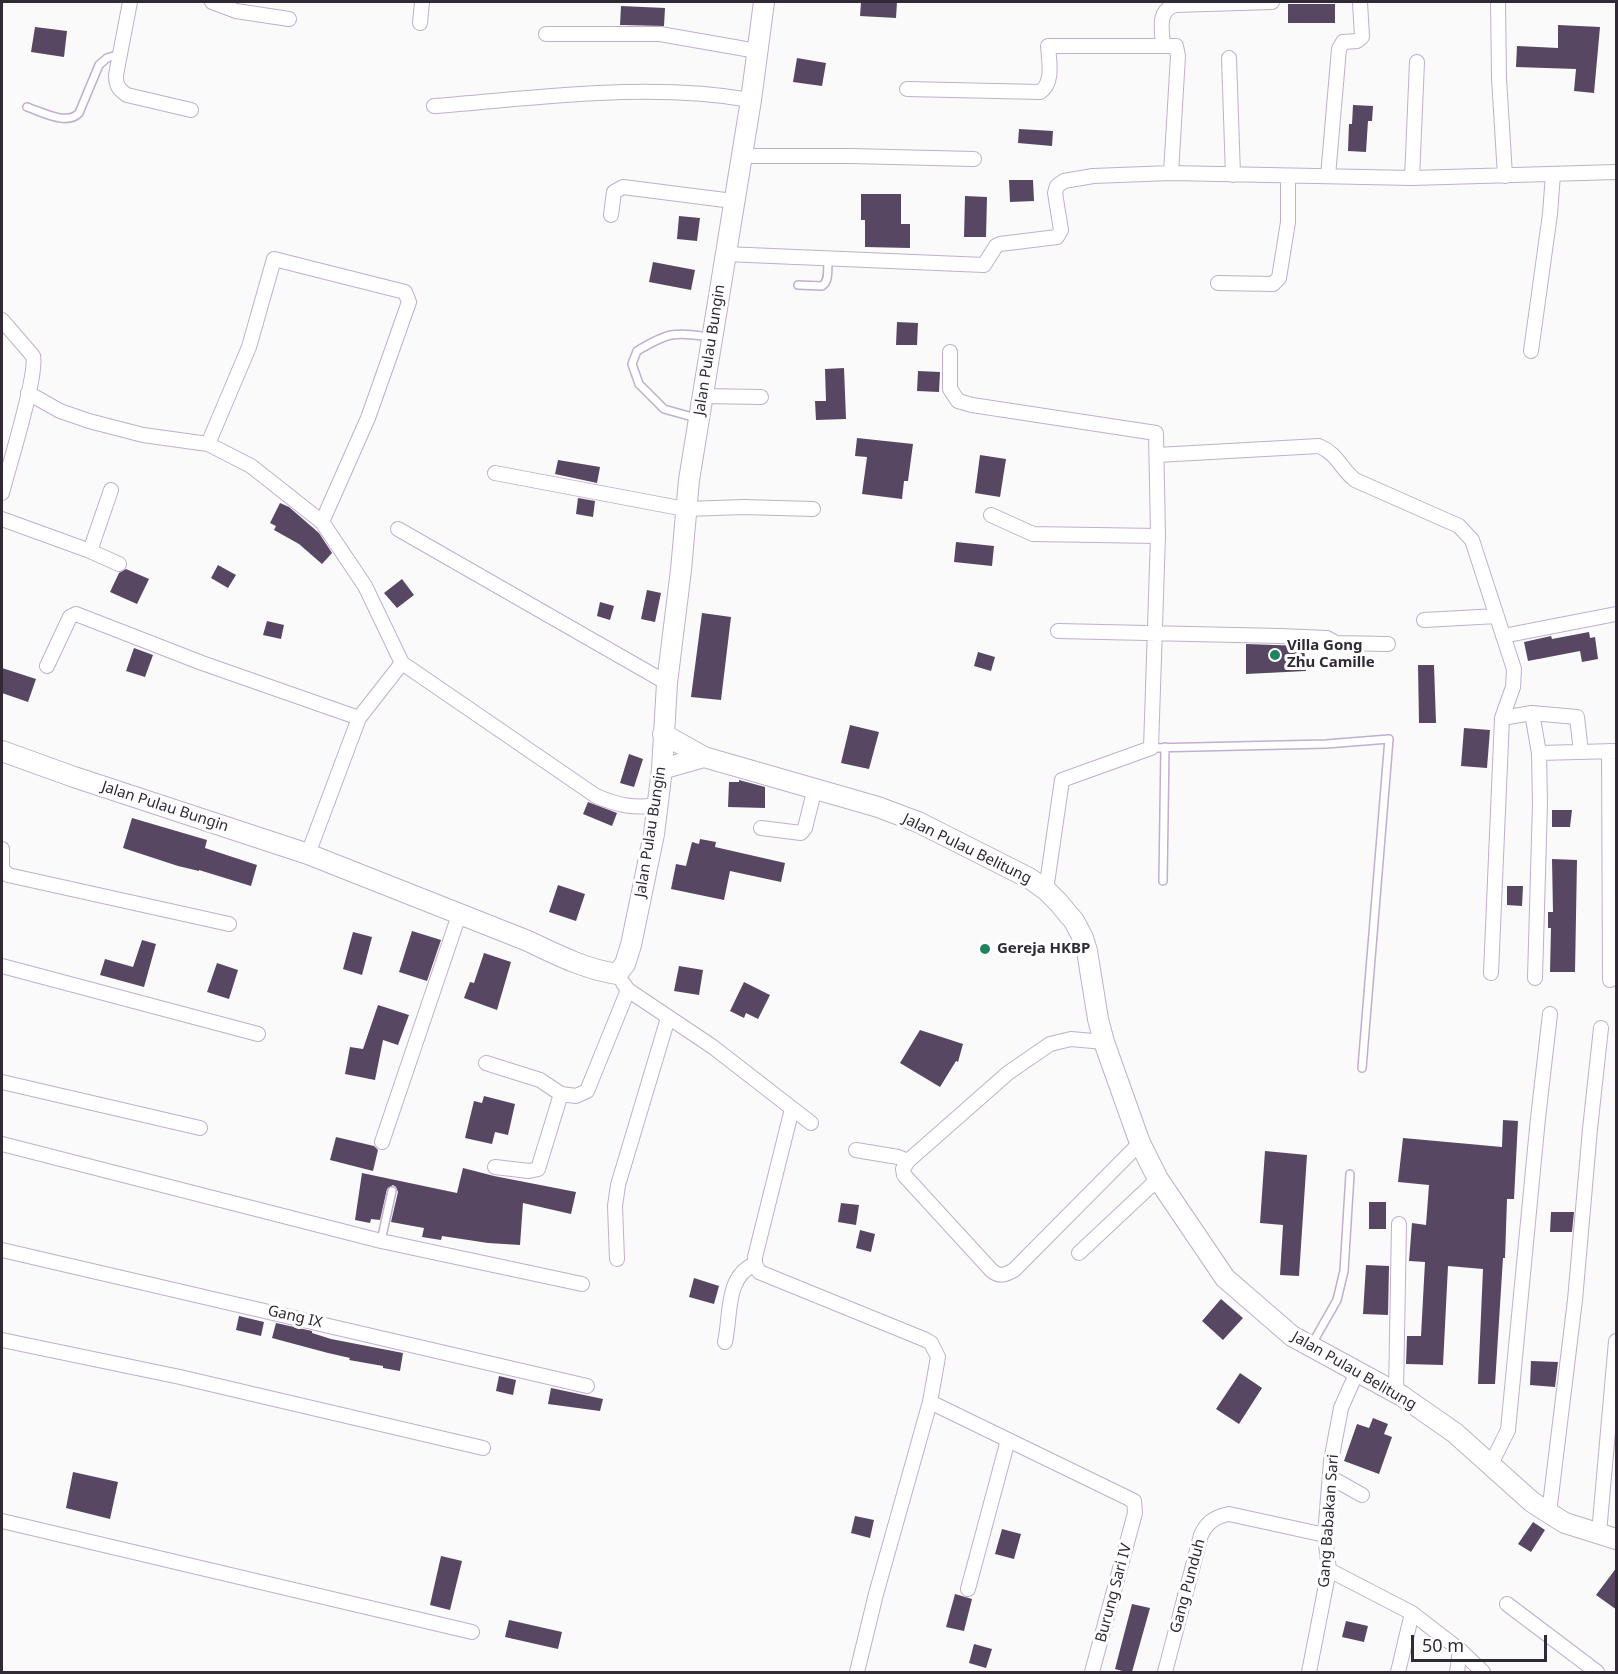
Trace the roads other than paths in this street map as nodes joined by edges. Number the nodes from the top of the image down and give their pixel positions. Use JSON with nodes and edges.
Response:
{"nodes":[{"id":1,"x":130,"y":2,"type":"edge"},
{"id":2,"x":212,"y":2,"type":"edge"},
{"id":3,"x":422,"y":2,"type":"edge"},
{"id":4,"x":765,"y":2,"type":"edge"},
{"id":5,"x":1272,"y":2,"type":"edge"},
{"id":6,"x":1360,"y":2,"type":"edge"},
{"id":7,"x":1498,"y":2,"type":"edge"},
{"id":8,"x":289,"y":19,"type":"dead end"},
{"id":9,"x":420,"y":23,"type":"dead end"},
{"id":10,"x":546,"y":34,"type":"dead end"},
{"id":11,"x":1163,"y":45,"type":"junction"},
{"id":12,"x":757,"y":51,"type":"junction"},
{"id":13,"x":120,"y":54,"type":"junction"},
{"id":14,"x":1229,"y":58,"type":"dead end"},
{"id":15,"x":1417,"y":62,"type":"dead end"},
{"id":16,"x":907,"y":89,"type":"dead end"},
{"id":17,"x":751,"y":100,"type":"junction"},
{"id":18,"x":434,"y":106,"type":"dead end"},
{"id":19,"x":27,"y":107,"type":"dead end"},
{"id":20,"x":191,"y":110,"type":"dead end"},
{"id":21,"x":742,"y":156,"type":"junction"},
{"id":22,"x":974,"y":159,"type":"dead end"},
{"id":23,"x":1617,"y":172,"type":"edge"},
{"id":24,"x":1171,"y":173,"type":"junction"},
{"id":25,"x":1553,"y":174,"type":"junction"},
{"id":26,"x":1233,"y":176,"type":"junction"},
{"id":27,"x":1328,"y":176,"type":"junction"},
{"id":28,"x":1505,"y":176,"type":"junction"},
{"id":29,"x":1288,"y":177,"type":"junction"},
{"id":30,"x":1412,"y":178,"type":"junction"},
{"id":31,"x":734,"y":201,"type":"junction"},
{"id":32,"x":611,"y":215,"type":"dead end"},
{"id":33,"x":725,"y":254,"type":"junction"},
{"id":34,"x":828,"y":259,"type":"junction"},
{"id":35,"x":1218,"y":283,"type":"dead end"},
{"id":36,"x":798,"y":285,"type":"dead end"},
{"id":37,"x":2,"y":320,"type":"edge"},
{"id":38,"x":713,"y":337,"type":"junction"},
{"id":39,"x":1531,"y":351,"type":"dead end"},
{"id":40,"x":950,"y":352,"type":"dead end"},
{"id":41,"x":28,"y":393,"type":"junction"},
{"id":42,"x":702,"y":396,"type":"junction"},
{"id":43,"x":761,"y":397,"type":"dead end"},
{"id":44,"x":699,"y":419,"type":"junction"},
{"id":45,"x":208,"y":444,"type":"junction"},
{"id":46,"x":1157,"y":455,"type":"junction"},
{"id":47,"x":495,"y":473,"type":"dead end"},
{"id":48,"x":111,"y":490,"type":"dead end"},
{"id":49,"x":2,"y":494,"type":"edge"},
{"id":50,"x":685,"y":509,"type":"junction"},
{"id":51,"x":813,"y":509,"type":"dead end"},
{"id":52,"x":991,"y":515,"type":"dead end"},
{"id":53,"x":2,"y":519,"type":"edge"},
{"id":54,"x":322,"y":522,"type":"junction"},
{"id":55,"x":398,"y":529,"type":"dead end"},
{"id":56,"x":1158,"y":536,"type":"junction"},
{"id":57,"x":90,"y":551,"type":"junction"},
{"id":58,"x":119,"y":564,"type":"dead end"},
{"id":59,"x":1617,"y":614,"type":"edge"},
{"id":60,"x":1497,"y":616,"type":"junction"},
{"id":61,"x":1424,"y":620,"type":"dead end"},
{"id":62,"x":1058,"y":631,"type":"dead end"},
{"id":63,"x":1154,"y":632,"type":"junction"},
{"id":64,"x":1503,"y":636,"type":"junction"},
{"id":65,"x":1388,"y":644,"type":"dead end"},
{"id":66,"x":402,"y":663,"type":"junction"},
{"id":67,"x":47,"y":666,"type":"dead end"},
{"id":68,"x":667,"y":682,"type":"junction"},
{"id":69,"x":1532,"y":713,"type":"junction"},
{"id":70,"x":359,"y":718,"type":"junction"},
{"id":71,"x":1502,"y":718,"type":"junction"},
{"id":72,"x":663,"y":734,"type":"junction"},
{"id":73,"x":1158,"y":748,"type":"junction"},
{"id":74,"x":2,"y":751,"type":"edge"},
{"id":75,"x":1613,"y":751,"type":"edge"},
{"id":76,"x":1581,"y":752,"type":"junction"},
{"id":77,"x":1539,"y":753,"type":"junction"},
{"id":78,"x":704,"y":757,"type":"junction"},
{"id":79,"x":662,"y":769,"type":"junction"},
{"id":80,"x":813,"y":797,"type":"junction"},
{"id":81,"x":657,"y":809,"type":"junction"},
{"id":82,"x":760,"y":828,"type":"dead end"},
{"id":83,"x":2,"y":849,"type":"edge"},
{"id":84,"x":308,"y":854,"type":"junction"},
{"id":85,"x":1163,"y":881,"type":"dead end"},
{"id":86,"x":1046,"y":890,"type":"junction"},
{"id":87,"x":459,"y":915,"type":"junction"},
{"id":88,"x":229,"y":924,"type":"dead end"},
{"id":89,"x":2,"y":966,"type":"edge"},
{"id":90,"x":1491,"y":973,"type":"dead end"},
{"id":91,"x":1535,"y":978,"type":"dead end"},
{"id":92,"x":1610,"y":980,"type":"dead end"},
{"id":93,"x":622,"y":982,"type":"junction"},
{"id":94,"x":1550,"y":1014,"type":"dead end"},
{"id":95,"x":668,"y":1018,"type":"junction"},
{"id":96,"x":1601,"y":1028,"type":"dead end"},
{"id":97,"x":258,"y":1034,"type":"dead end"},
{"id":98,"x":1104,"y":1042,"type":"junction"},
{"id":99,"x":486,"y":1063,"type":"dead end"},
{"id":100,"x":1362,"y":1068,"type":"dead end"},
{"id":101,"x":2,"y":1082,"type":"edge"},
{"id":102,"x":561,"y":1094,"type":"junction"},
{"id":103,"x":792,"y":1109,"type":"junction"},
{"id":104,"x":811,"y":1123,"type":"dead end"},
{"id":105,"x":200,"y":1128,"type":"dead end"},
{"id":106,"x":382,"y":1142,"type":"dead end"},
{"id":107,"x":1140,"y":1143,"type":"junction"},
{"id":108,"x":2,"y":1144,"type":"edge"},
{"id":109,"x":856,"y":1150,"type":"dead end"},
{"id":110,"x":908,"y":1161,"type":"junction"},
{"id":111,"x":495,"y":1167,"type":"dead end"},
{"id":112,"x":1350,"y":1174,"type":"dead end"},
{"id":113,"x":1158,"y":1179,"type":"junction"},
{"id":114,"x":392,"y":1191,"type":"dead end"},
{"id":115,"x":1399,"y":1224,"type":"dead end"},
{"id":116,"x":381,"y":1241,"type":"junction"},
{"id":117,"x":2,"y":1250,"type":"edge"},
{"id":118,"x":1079,"y":1253,"type":"dead end"},
{"id":119,"x":617,"y":1258,"type":"dead end"},
{"id":120,"x":754,"y":1264,"type":"junction"},
{"id":121,"x":582,"y":1284,"type":"dead end"},
{"id":122,"x":2,"y":1340,"type":"edge"},
{"id":123,"x":1617,"y":1341,"type":"edge"},
{"id":124,"x":725,"y":1342,"type":"dead end"},
{"id":125,"x":1311,"y":1347,"type":"junction"},
{"id":126,"x":1354,"y":1379,"type":"junction"},
{"id":127,"x":587,"y":1386,"type":"dead end"},
{"id":128,"x":1396,"y":1393,"type":"junction"},
{"id":129,"x":930,"y":1402,"type":"junction"},
{"id":130,"x":1008,"y":1440,"type":"junction"},
{"id":131,"x":483,"y":1448,"type":"dead end"},
{"id":132,"x":1491,"y":1464,"type":"junction"},
{"id":133,"x":1330,"y":1477,"type":"junction"},
{"id":134,"x":1362,"y":1495,"type":"dead end"},
{"id":135,"x":1549,"y":1513,"type":"junction"},
{"id":136,"x":2,"y":1521,"type":"edge"},
{"id":137,"x":1325,"y":1535,"type":"junction"},
{"id":138,"x":1608,"y":1536,"type":"edge"},
{"id":139,"x":1329,"y":1570,"type":"junction"},
{"id":140,"x":968,"y":1589,"type":"dead end"},
{"id":141,"x":1507,"y":1604,"type":"dead end"},
{"id":142,"x":1412,"y":1613,"type":"junction"},
{"id":143,"x":472,"y":1632,"type":"dead end"},
{"id":144,"x":1460,"y":1650,"type":"junction"},
{"id":145,"x":857,"y":1672,"type":"edge"},
{"id":146,"x":1092,"y":1672,"type":"edge"},
{"id":147,"x":1165,"y":1672,"type":"edge"},
{"id":148,"x":1309,"y":1672,"type":"edge"},
{"id":149,"x":1398,"y":1672,"type":"edge"},
{"id":150,"x":1457,"y":1672,"type":"edge"},
{"id":151,"x":1483,"y":1672,"type":"edge"},
{"id":152,"x":1597,"y":1672,"type":"edge"}],
"edges":[{"from":1,"to":13,"type":"street"},
{"from":2,"to":8,"type":"street"},
{"from":3,"to":9,"type":"street"},
{"from":4,"to":12,"type":"street","name":"Jalan Pulau Bungin"},
{"from":5,"to":11,"type":"street"},
{"from":6,"to":27,"type":"street"},
{"from":7,"to":28,"type":"street"},
{"from":10,"to":12,"type":"street"},
{"from":11,"to":16,"type":"street"},
{"from":11,"to":24,"type":"street"},
{"from":12,"to":17,"type":"street","name":"Jalan Pulau Bungin"},
{"from":13,"to":19,"type":"lane"},
{"from":13,"to":20,"type":"street"},
{"from":14,"to":26,"type":"street"},
{"from":15,"to":30,"type":"street"},
{"from":17,"to":18,"type":"street"},
{"from":17,"to":21,"type":"street","name":"Jalan Pulau Bungin"},
{"from":21,"to":22,"type":"street"},
{"from":21,"to":31,"type":"street","name":"Jalan Pulau Bungin"},
{"from":23,"to":25,"type":"street"},
{"from":24,"to":26,"type":"street"},
{"from":24,"to":34,"type":"street"},
{"from":25,"to":28,"type":"street"},
{"from":25,"to":39,"type":"street"},
{"from":26,"to":29,"type":"street"},
{"from":27,"to":29,"type":"street"},
{"from":27,"to":30,"type":"street"},
{"from":28,"to":30,"type":"street"},
{"from":29,"to":35,"type":"street"},
{"from":31,"to":32,"type":"street"},
{"from":31,"to":33,"type":"street","name":"Jalan Pulau Bungin"},
{"from":33,"to":34,"type":"street"},
{"from":33,"to":38,"type":"street","name":"Jalan Pulau Bungin"},
{"from":34,"to":36,"type":"lane"},
{"from":37,"to":41,"type":"street"},
{"from":38,"to":42,"type":"street","name":"Jalan Pulau Bungin"},
{"from":38,"to":44,"type":"lane"},
{"from":40,"to":46,"type":"street"},
{"from":41,"to":45,"type":"street"},
{"from":41,"to":49,"type":"street"},
{"from":42,"to":43,"type":"street"},
{"from":42,"to":44,"type":"street","name":"Jalan Pulau Bungin"},
{"from":44,"to":50,"type":"street","name":"Jalan Pulau Bungin"},
{"from":45,"to":54,"type":"street"},
{"from":45,"to":54,"type":"street"},
{"from":46,"to":56,"type":"street"},
{"from":46,"to":60,"type":"street"},
{"from":47,"to":50,"type":"street"},
{"from":48,"to":57,"type":"street"},
{"from":50,"to":51,"type":"street"},
{"from":50,"to":68,"type":"street","name":"Jalan Pulau Bungin"},
{"from":52,"to":56,"type":"street"},
{"from":53,"to":57,"type":"street"},
{"from":54,"to":66,"type":"street"},
{"from":55,"to":68,"type":"street"},
{"from":56,"to":63,"type":"street"},
{"from":57,"to":58,"type":"street"},
{"from":59,"to":64,"type":"street"},
{"from":60,"to":61,"type":"street"},
{"from":60,"to":64,"type":"street"},
{"from":62,"to":63,"type":"street"},
{"from":63,"to":65,"type":"street"},
{"from":63,"to":73,"type":"street"},
{"from":64,"to":71,"type":"street"},
{"from":66,"to":70,"type":"street"},
{"from":66,"to":81,"type":"street"},
{"from":67,"to":70,"type":"street"},
{"from":68,"to":72,"type":"street","name":"Jalan Pulau Bungin"},
{"from":69,"to":71,"type":"street"},
{"from":69,"to":76,"type":"street"},
{"from":69,"to":77,"type":"street"},
{"from":70,"to":84,"type":"street"},
{"from":71,"to":90,"type":"street"},
{"from":72,"to":78,"type":"street","name":"Jalan Pulau Belitung"},
{"from":72,"to":79,"type":"street","name":"Jalan Pulau Bungin"},
{"from":73,"to":85,"type":"lane"},
{"from":73,"to":86,"type":"street"},
{"from":73,"to":100,"type":"lane"},
{"from":74,"to":84,"type":"street","name":"Jalan Pulau Bungin"},
{"from":75,"to":76,"type":"street"},
{"from":75,"to":92,"type":"street"},
{"from":76,"to":77,"type":"street"},
{"from":77,"to":91,"type":"street"},
{"from":78,"to":79,"type":"street"},
{"from":78,"to":80,"type":"street","name":"Jalan Pulau Belitung"},
{"from":79,"to":81,"type":"street","name":"Jalan Pulau Bungin"},
{"from":80,"to":82,"type":"street"},
{"from":80,"to":86,"type":"street","name":"Jalan Pulau Belitung"},
{"from":81,"to":93,"type":"street","name":"Jalan Pulau Bungin"},
{"from":83,"to":88,"type":"street"},
{"from":84,"to":87,"type":"street","name":"Jalan Pulau Bungin"},
{"from":86,"to":98,"type":"street","name":"Jalan Pulau Belitung"},
{"from":87,"to":93,"type":"street","name":"Jalan Pulau Bungin"},
{"from":87,"to":106,"type":"street"},
{"from":89,"to":97,"type":"street"},
{"from":93,"to":95,"type":"street"},
{"from":93,"to":102,"type":"street"},
{"from":94,"to":132,"type":"street"},
{"from":95,"to":103,"type":"street"},
{"from":95,"to":119,"type":"street"},
{"from":96,"to":135,"type":"street"},
{"from":98,"to":107,"type":"street","name":"Jalan Pulau Belitung"},
{"from":98,"to":110,"type":"street"},
{"from":99,"to":102,"type":"street"},
{"from":101,"to":105,"type":"street"},
{"from":102,"to":111,"type":"street"},
{"from":103,"to":104,"type":"street"},
{"from":103,"to":120,"type":"street"},
{"from":107,"to":110,"type":"street"},
{"from":107,"to":113,"type":"street","name":"Jalan Pulau Belitung"},
{"from":108,"to":116,"type":"street"},
{"from":109,"to":110,"type":"street"},
{"from":112,"to":125,"type":"lane"},
{"from":113,"to":118,"type":"street"},
{"from":113,"to":125,"type":"street","name":"Jalan Pulau Belitung"},
{"from":114,"to":116,"type":"lane"},
{"from":115,"to":128,"type":"street"},
{"from":116,"to":121,"type":"street"},
{"from":117,"to":127,"type":"street","name":"Gang IX"},
{"from":120,"to":124,"type":"street"},
{"from":120,"to":129,"type":"street"},
{"from":122,"to":131,"type":"street"},
{"from":123,"to":138,"type":"street"},
{"from":125,"to":126,"type":"street","name":"Jalan Pulau Belitung"},
{"from":126,"to":128,"type":"street","name":"Jalan Pulau Belitung"},
{"from":126,"to":133,"type":"street","name":"Gang Babakan Sari"},
{"from":128,"to":132,"type":"street","name":"Jalan Pulau Belitung"},
{"from":129,"to":130,"type":"street"},
{"from":129,"to":145,"type":"street"},
{"from":130,"to":140,"type":"street"},
{"from":130,"to":146,"type":"street","name":"Burung Sari IV"},
{"from":132,"to":135,"type":"street","name":"Jalan Pulau Belitung"},
{"from":133,"to":134,"type":"street"},
{"from":133,"to":137,"type":"street","name":"Gang Babakan Sari"},
{"from":135,"to":138,"type":"street","name":"Jalan Pulau Belitung"},
{"from":136,"to":143,"type":"street"},
{"from":137,"to":139,"type":"street","name":"Gang Babakan Sari"},
{"from":137,"to":147,"type":"street","name":"Gang Punduh"},
{"from":139,"to":142,"type":"street"},
{"from":139,"to":148,"type":"street","name":"Gang Babakan Sari"},
{"from":141,"to":152,"type":"street"},
{"from":142,"to":144,"type":"street"},
{"from":142,"to":149,"type":"street"},
{"from":144,"to":150,"type":"street"},
{"from":144,"to":151,"type":"street"}]}
